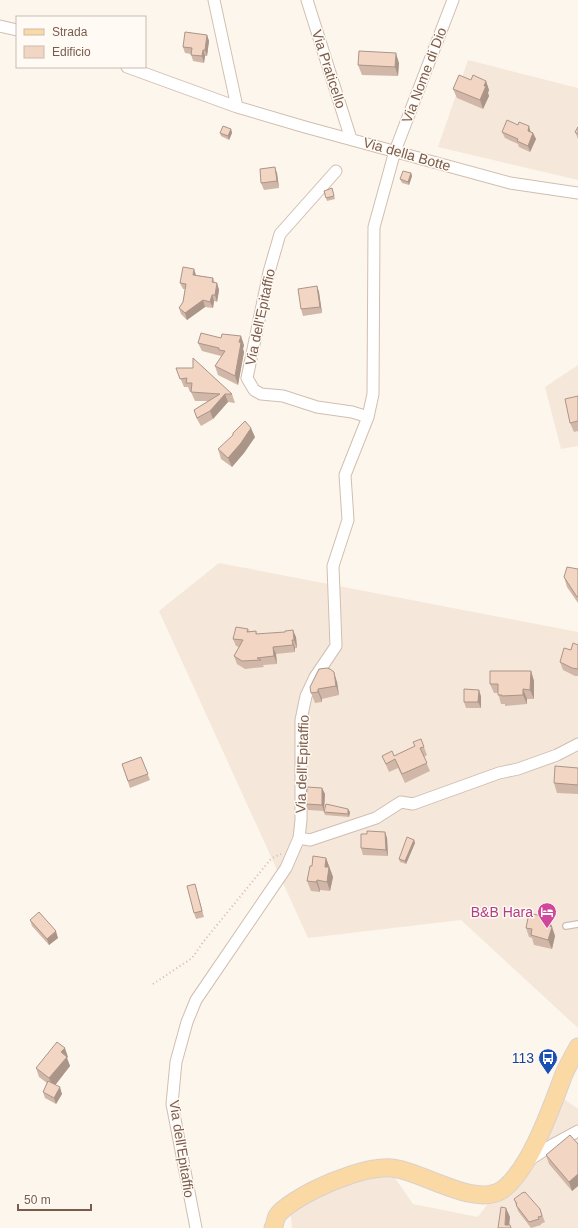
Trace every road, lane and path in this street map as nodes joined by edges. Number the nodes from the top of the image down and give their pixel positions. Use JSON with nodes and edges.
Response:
{"nodes":[{"id":1,"x":214,"y":0,"type":"edge"},
{"id":2,"x":307,"y":0,"type":"edge"},
{"id":3,"x":453,"y":0,"type":"edge"},
{"id":4,"x":0,"y":26,"type":"edge"},
{"id":5,"x":16,"y":30,"type":"edge"},
{"id":6,"x":130,"y":68,"type":"edge"},
{"id":7,"x":237,"y":107,"type":"junction"},
{"id":8,"x":351,"y":139,"type":"junction"},
{"id":9,"x":395,"y":151,"type":"junction"},
{"id":10,"x":336,"y":171,"type":"dead end"},
{"id":11,"x":578,"y":193,"type":"edge"},
{"id":12,"x":368,"y":417,"type":"junction"},
{"id":13,"x":578,"y":744,"type":"edge"},
{"id":14,"x":299,"y":838,"type":"junction"},
{"id":15,"x":292,"y":853,"type":"junction"},
{"id":16,"x":578,"y":924,"type":"edge"},
{"id":17,"x":566,"y":926,"type":"dead end"},
{"id":18,"x":154,"y":984,"type":"dead end"},
{"id":19,"x":578,"y":1047,"type":"edge"},
{"id":20,"x":578,"y":1131,"type":"edge"},
{"id":21,"x":525,"y":1162,"type":"junction"},
{"id":22,"x":196,"y":1228,"type":"edge"},
{"id":23,"x":274,"y":1228,"type":"edge"}],
"edges":[{"from":1,"to":7,"type":"street"},
{"from":2,"to":8,"type":"street","name":"Via Praticello"},
{"from":3,"to":9,"type":"street","name":"Via Nome di Dio"},
{"from":4,"to":5,"type":"street"},
{"from":6,"to":7,"type":"street","name":"Via della Botte"},
{"from":7,"to":8,"type":"street","name":"Via della Botte"},
{"from":8,"to":9,"type":"street","name":"Via della Botte"},
{"from":9,"to":11,"type":"street","name":"Via della Botte"},
{"from":9,"to":12,"type":"street","name":"Via dell'Epitaffio"},
{"from":10,"to":12,"type":"street","name":"Via dell'Epitaffio"},
{"from":12,"to":14,"type":"street","name":"Via dell'Epitaffio"},
{"from":13,"to":14,"type":"street"},
{"from":14,"to":15,"type":"street","name":"Via dell'Epitaffio"},
{"from":15,"to":18,"type":"path"},
{"from":15,"to":22,"type":"street","name":"Via dell'Epitaffio"},
{"from":16,"to":17,"type":"lane"},
{"from":19,"to":21,"type":"main road"},
{"from":20,"to":21,"type":"street"},
{"from":21,"to":23,"type":"main road"}]}
